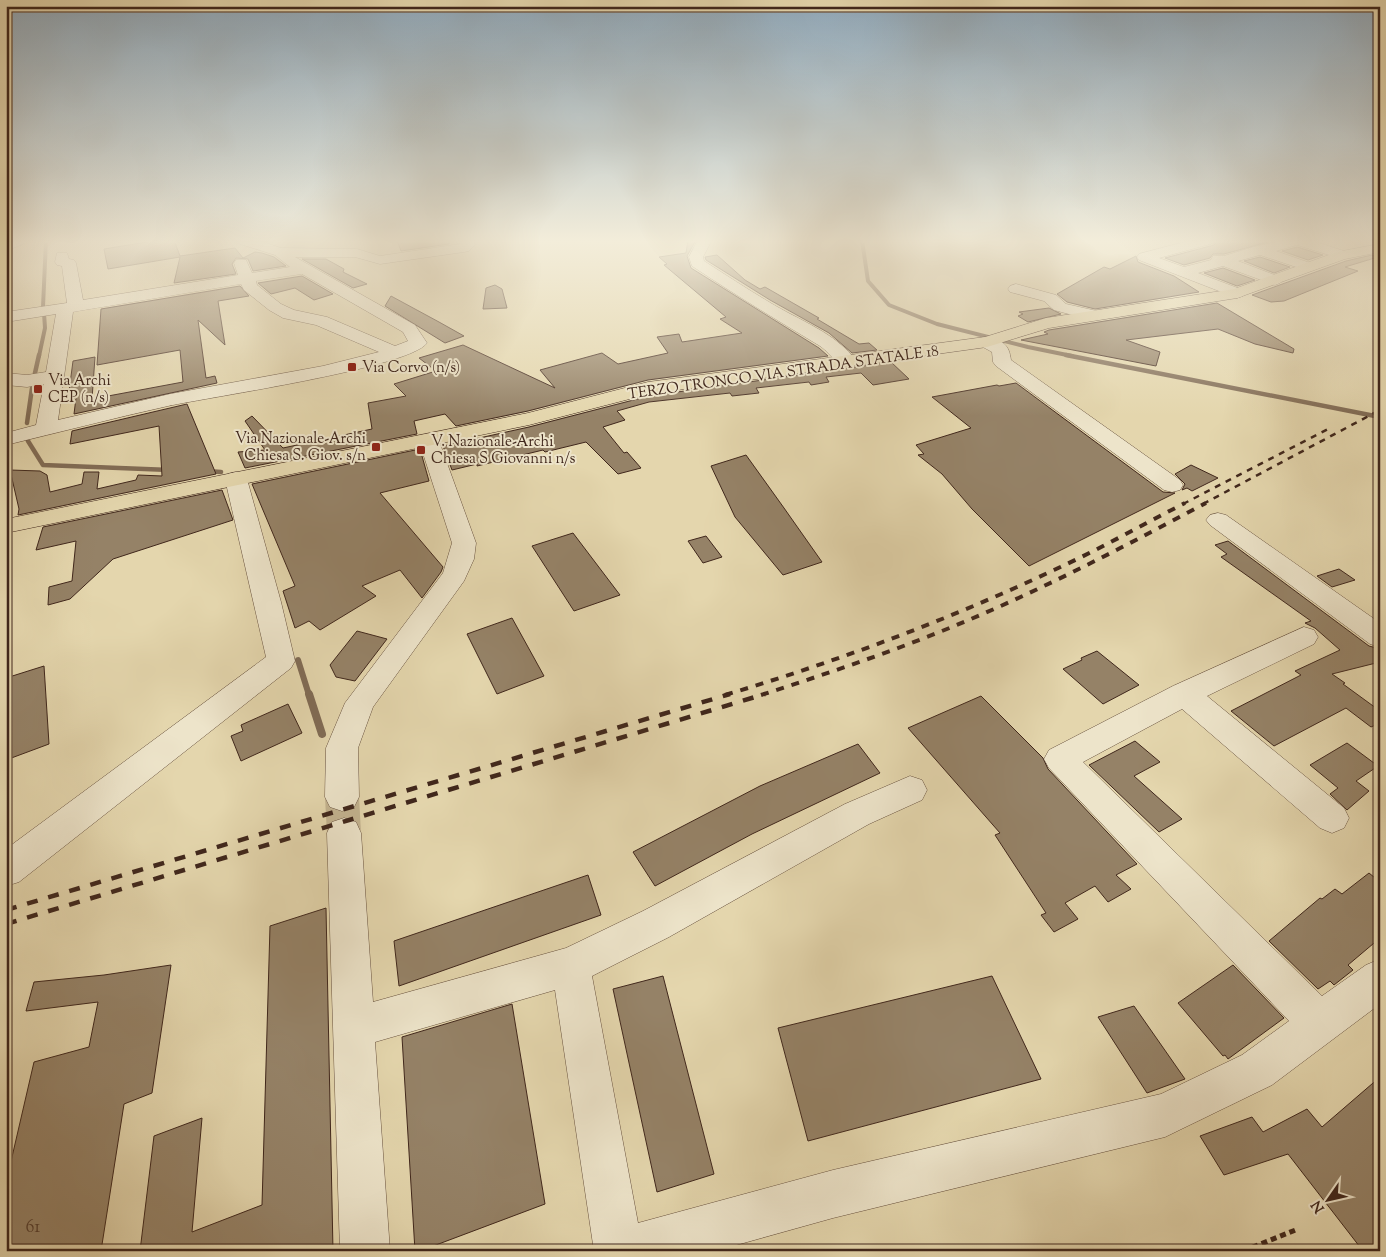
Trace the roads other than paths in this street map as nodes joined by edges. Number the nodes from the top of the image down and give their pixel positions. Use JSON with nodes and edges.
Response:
{"nodes":[{"id":1,"x":71,"y":299,"type":"edge"},
{"id":2,"x":121,"y":299,"type":"edge"},
{"id":3,"x":265,"y":299,"type":"edge"},
{"id":4,"x":358,"y":299,"type":"edge"},
{"id":5,"x":752,"y":299,"type":"edge"},
{"id":6,"x":1051,"y":299,"type":"edge"},
{"id":7,"x":1199,"y":299,"type":"edge"},
{"id":8,"x":71,"y":307,"type":"junction"},
{"id":9,"x":13,"y":311,"type":"edge"},
{"id":10,"x":1091,"y":315,"type":"junction"},
{"id":11,"x":997,"y":339,"type":"junction"},
{"id":12,"x":396,"y":353,"type":"junction"},
{"id":13,"x":848,"y":362,"type":"junction"},
{"id":14,"x":54,"y":376,"type":"junction"},
{"id":15,"x":11,"y":385,"type":"edge"},
{"id":16,"x":46,"y":428,"type":"junction"},
{"id":17,"x":6,"y":439,"type":"edge"},
{"id":18,"x":429,"y":441,"type":"junction"},
{"id":19,"x":236,"y":480,"type":"junction"},
{"id":20,"x":1172,"y":486,"type":"dead end"},
{"id":21,"x":1218,"y":520,"type":"dead end"},
{"id":22,"x":6,"y":526,"type":"edge"},
{"id":23,"x":1380,"y":636,"type":"edge"},
{"id":24,"x":1304,"y":637,"type":"dead end"},
{"id":25,"x":1184,"y":694,"type":"junction"},
{"id":26,"x":910,"y":790,"type":"dead end"},
{"id":27,"x":1332,"y":818,"type":"dead end"},
{"id":28,"x":6,"y":870,"type":"edge"},
{"id":29,"x":570,"y":966,"type":"junction"},
{"id":30,"x":1380,"y":980,"type":"edge"},
{"id":31,"x":1320,"y":1023,"type":"junction"},
{"id":32,"x":354,"y":1028,"type":"junction"},
{"id":33,"x":365,"y":1251,"type":"edge"},
{"id":34,"x":619,"y":1251,"type":"edge"},
{"id":35,"x":626,"y":1251,"type":"edge"}],
"edges":[{"from":1,"to":8,"type":"street"},
{"from":2,"to":8,"type":"street"},
{"from":3,"to":12,"type":"street"},
{"from":4,"to":12,"type":"street"},
{"from":5,"to":13,"type":"street"},
{"from":6,"to":10,"type":"street"},
{"from":7,"to":10,"type":"main road","name":"TERZO TRONCO VIA STRADA STATALE 18"},
{"from":8,"to":9,"type":"street"},
{"from":8,"to":14,"type":"street"},
{"from":10,"to":11,"type":"main road","name":"TERZO TRONCO VIA STRADA STATALE 18"},
{"from":11,"to":13,"type":"main road","name":"TERZO TRONCO VIA STRADA STATALE 18"},
{"from":11,"to":20,"type":"street"},
{"from":12,"to":16,"type":"street"},
{"from":13,"to":18,"type":"main road","name":"TERZO TRONCO VIA STRADA STATALE 18"},
{"from":14,"to":15,"type":"street"},
{"from":14,"to":16,"type":"street"},
{"from":16,"to":17,"type":"street"},
{"from":18,"to":19,"type":"main road","name":"TERZO TRONCO VIA STRADA STATALE 18"},
{"from":18,"to":32,"type":"street"},
{"from":19,"to":22,"type":"main road","name":"TERZO TRONCO VIA STRADA STATALE 18"},
{"from":19,"to":28,"type":"street"},
{"from":21,"to":23,"type":"street"},
{"from":24,"to":25,"type":"street"},
{"from":25,"to":27,"type":"street"},
{"from":25,"to":31,"type":"street"},
{"from":26,"to":29,"type":"street"},
{"from":29,"to":32,"type":"street"},
{"from":29,"to":34,"type":"street"},
{"from":30,"to":31,"type":"street"},
{"from":31,"to":35,"type":"street"},
{"from":32,"to":33,"type":"street"}]}
